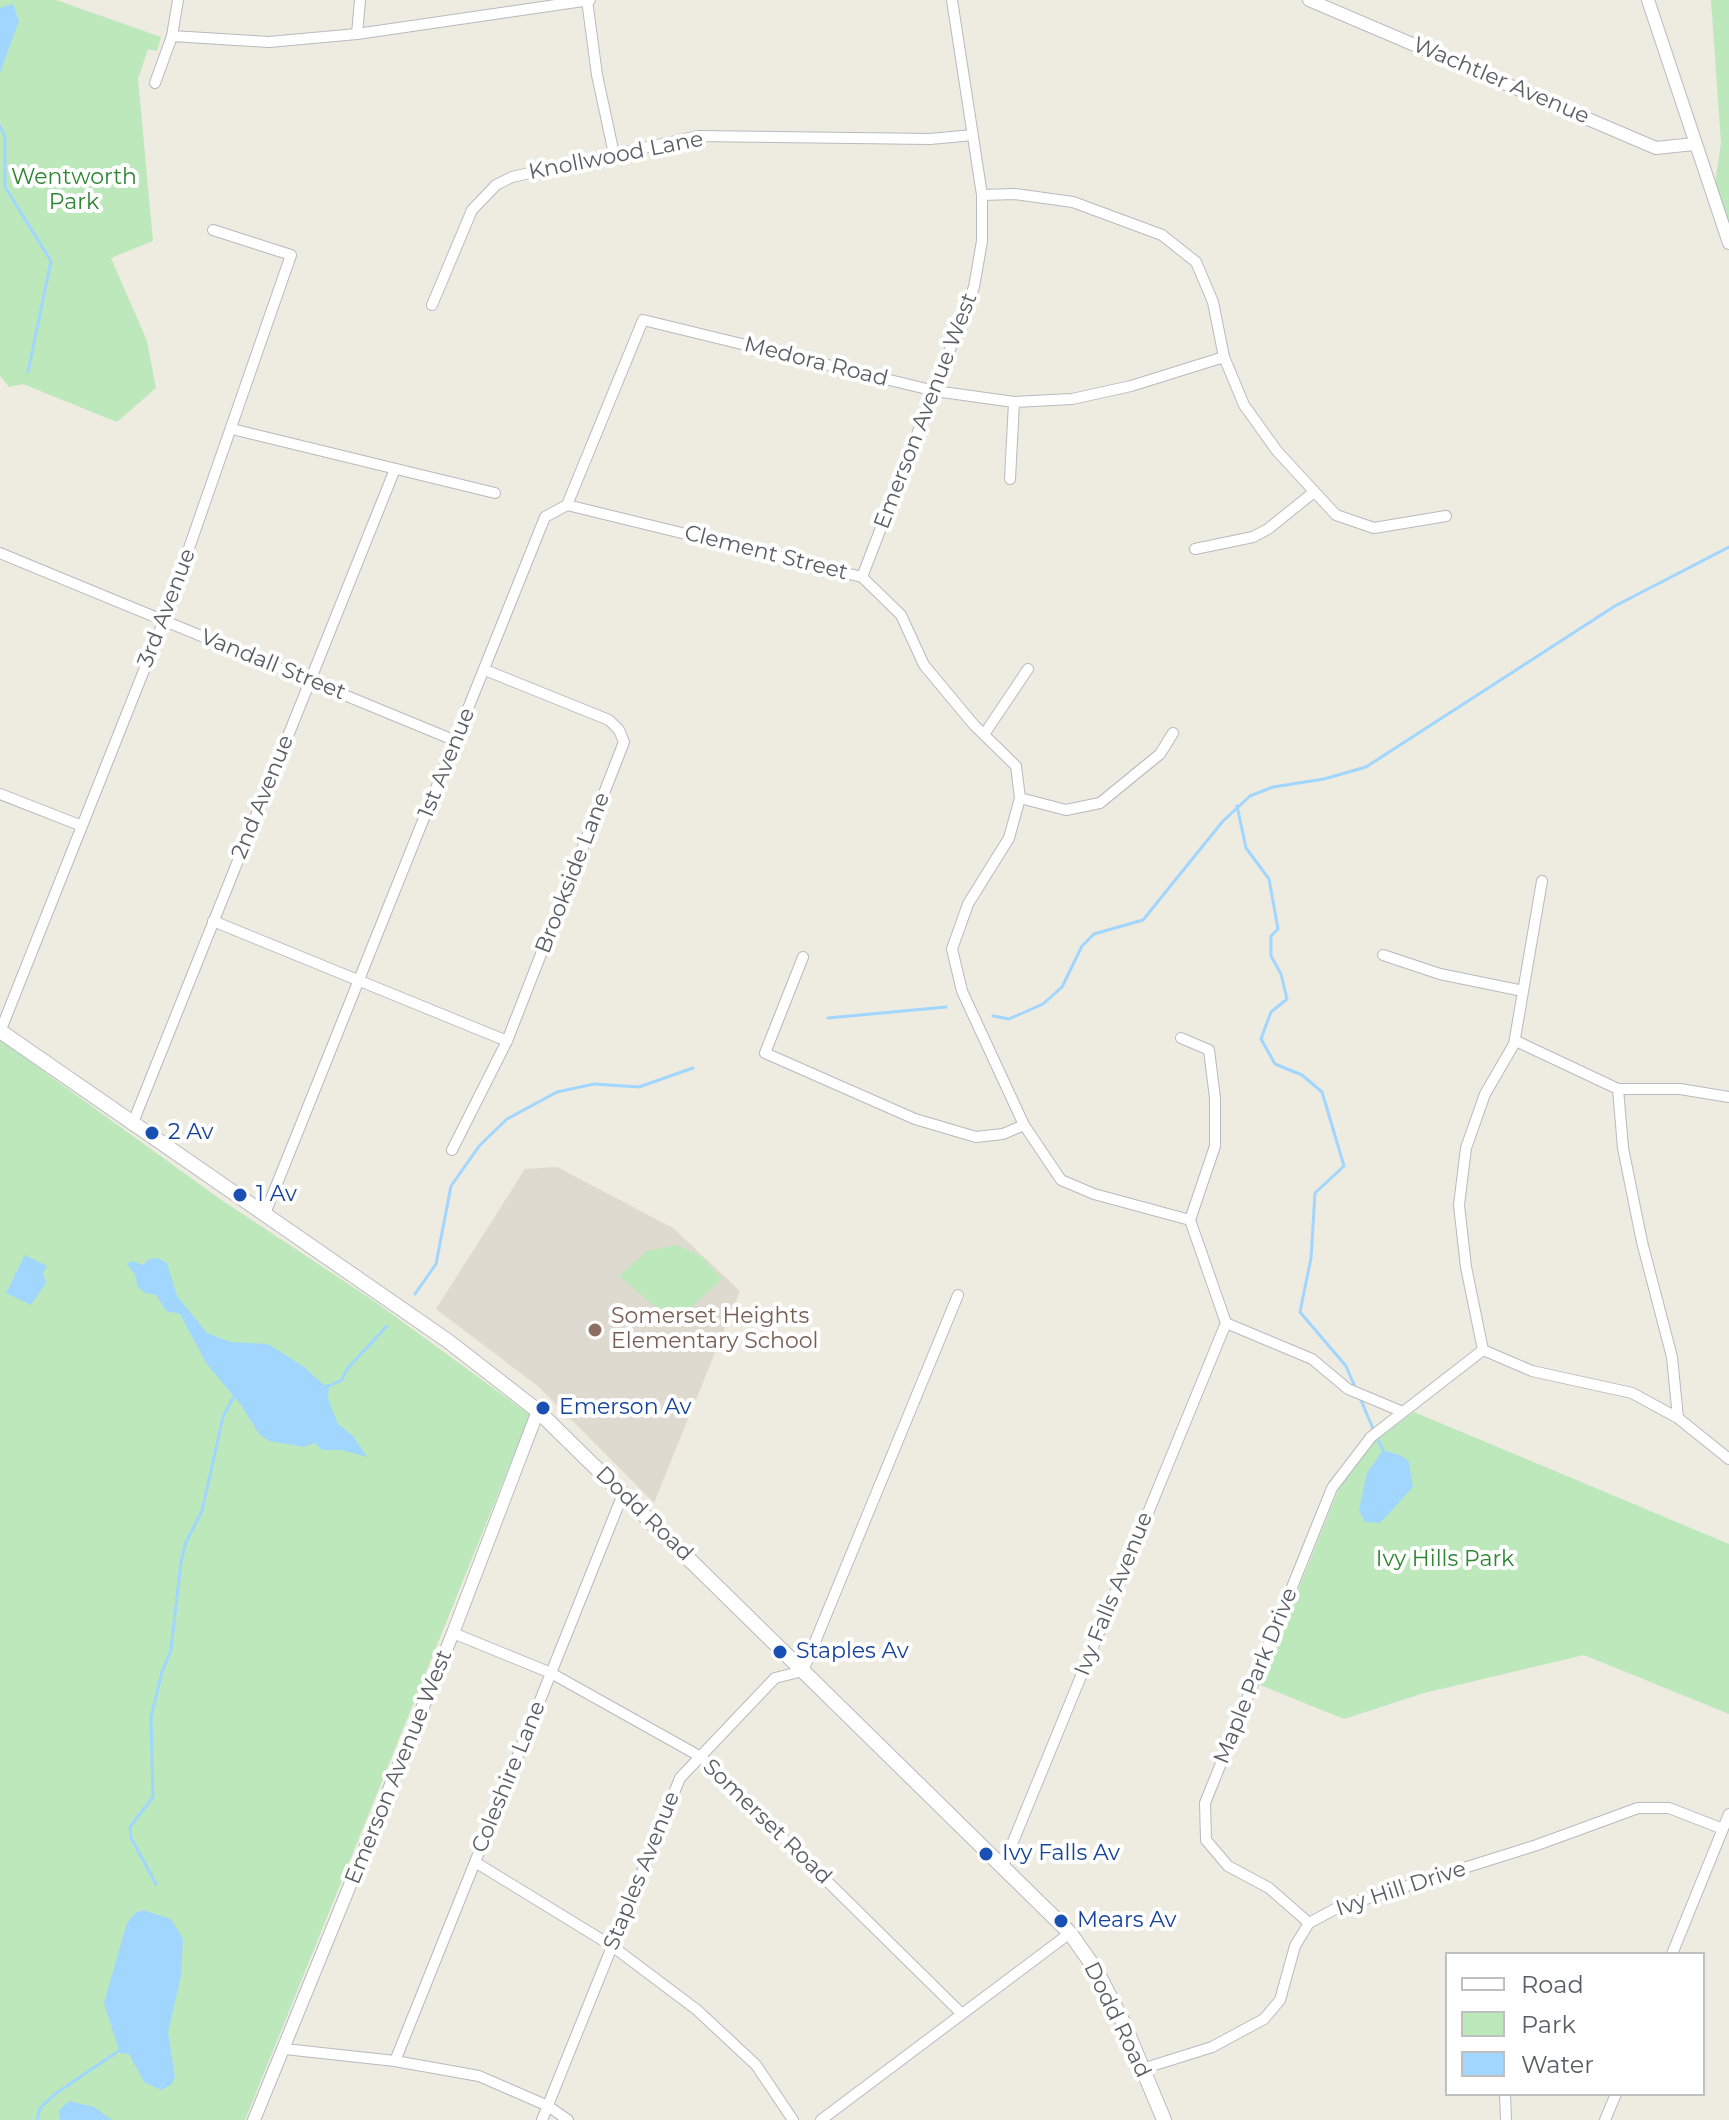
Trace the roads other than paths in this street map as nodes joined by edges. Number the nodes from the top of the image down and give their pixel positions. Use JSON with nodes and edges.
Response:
{"nodes":[{"id":1,"x":178,"y":0,"type":"edge"},
{"id":2,"x":360,"y":0,"type":"edge"},
{"id":3,"x":589,"y":0,"type":"edge"},
{"id":4,"x":952,"y":0,"type":"edge"},
{"id":5,"x":1309,"y":0,"type":"edge"},
{"id":6,"x":1648,"y":0,"type":"edge"},
{"id":7,"x":357,"y":34,"type":"junction"},
{"id":8,"x":172,"y":36,"type":"junction"},
{"id":9,"x":155,"y":83,"type":"dead end"},
{"id":10,"x":973,"y":135,"type":"junction"},
{"id":11,"x":1694,"y":144,"type":"junction"},
{"id":12,"x":614,"y":154,"type":"junction"},
{"id":13,"x":982,"y":195,"type":"junction"},
{"id":14,"x":213,"y":230,"type":"dead end"},
{"id":15,"x":1729,"y":243,"type":"edge"},
{"id":16,"x":432,"y":305,"type":"dead end"},
{"id":17,"x":643,"y":320,"type":"joint"},
{"id":18,"x":1224,"y":357,"type":"junction"},
{"id":19,"x":935,"y":391,"type":"junction"},
{"id":20,"x":1014,"y":402,"type":"junction"},
{"id":21,"x":232,"y":429,"type":"junction"},
{"id":22,"x":395,"y":469,"type":"junction"},
{"id":23,"x":1010,"y":479,"type":"dead end"},
{"id":24,"x":1314,"y":492,"type":"junction"},
{"id":25,"x":495,"y":493,"type":"dead end"},
{"id":26,"x":567,"y":505,"type":"junction"},
{"id":27,"x":1446,"y":516,"type":"dead end"},
{"id":28,"x":1195,"y":549,"type":"dead end"},
{"id":29,"x":0,"y":553,"type":"edge"},
{"id":30,"x":862,"y":577,"type":"junction"},
{"id":31,"x":164,"y":620,"type":"junction"},
{"id":32,"x":1028,"y":669,"type":"dead end"},
{"id":33,"x":485,"y":670,"type":"junction"},
{"id":34,"x":310,"y":681,"type":"junction"},
{"id":35,"x":985,"y":733,"type":"junction"},
{"id":36,"x":1173,"y":733,"type":"dead end"},
{"id":37,"x":456,"y":741,"type":"junction"},
{"id":38,"x":0,"y":794,"type":"edge"},
{"id":39,"x":1020,"y":798,"type":"junction"},
{"id":40,"x":82,"y":826,"type":"junction"},
{"id":41,"x":1542,"y":881,"type":"dead end"},
{"id":42,"x":213,"y":921,"type":"junction"},
{"id":43,"x":1383,"y":955,"type":"dead end"},
{"id":44,"x":803,"y":957,"type":"dead end"},
{"id":45,"x":360,"y":981,"type":"junction"},
{"id":46,"x":1523,"y":991,"type":"junction"},
{"id":47,"x":0,"y":1031,"type":"edge"},
{"id":48,"x":1181,"y":1038,"type":"dead end"},
{"id":49,"x":507,"y":1041,"type":"junction"},
{"id":50,"x":1514,"y":1044,"type":"junction"},
{"id":51,"x":1618,"y":1089,"type":"junction"},
{"id":52,"x":1729,"y":1097,"type":"edge"},
{"id":53,"x":132,"y":1125,"type":"junction"},
{"id":54,"x":1024,"y":1125,"type":"junction"},
{"id":55,"x":452,"y":1150,"type":"dead end"},
{"id":56,"x":264,"y":1216,"type":"junction"},
{"id":57,"x":1190,"y":1220,"type":"junction"},
{"id":58,"x":958,"y":1295,"type":"dead end"},
{"id":59,"x":1226,"y":1323,"type":"junction"},
{"id":60,"x":1483,"y":1350,"type":"junction"},
{"id":61,"x":538,"y":1411,"type":"junction"},
{"id":62,"x":1403,"y":1412,"type":"junction"},
{"id":63,"x":1678,"y":1418,"type":"junction"},
{"id":64,"x":1729,"y":1459,"type":"edge"},
{"id":65,"x":623,"y":1494,"type":"junction"},
{"id":66,"x":453,"y":1633,"type":"junction"},
{"id":67,"x":803,"y":1671,"type":"junction"},
{"id":68,"x":551,"y":1673,"type":"junction"},
{"id":69,"x":701,"y":1757,"type":"junction"},
{"id":70,"x":1729,"y":1814,"type":"edge"},
{"id":71,"x":1723,"y":1829,"type":"junction"},
{"id":72,"x":475,"y":1862,"type":"junction"},
{"id":73,"x":1003,"y":1866,"type":"junction"},
{"id":74,"x":1309,"y":1923,"type":"junction"},
{"id":75,"x":1070,"y":1933,"type":"junction"},
{"id":76,"x":612,"y":1946,"type":"junction"},
{"id":77,"x":1673,"y":1952,"type":"edge"},
{"id":78,"x":962,"y":2014,"type":"junction"},
{"id":79,"x":285,"y":2049,"type":"junction"},
{"id":80,"x":395,"y":2061,"type":"junction"},
{"id":81,"x":1142,"y":2069,"type":"junction"},
{"id":82,"x":1505,"y":2096,"type":"edge"},
{"id":83,"x":1615,"y":2096,"type":"edge"},
{"id":84,"x":548,"y":2106,"type":"junction"},
{"id":85,"x":254,"y":2120,"type":"edge"},
{"id":86,"x":542,"y":2120,"type":"edge"},
{"id":87,"x":568,"y":2120,"type":"edge"},
{"id":88,"x":793,"y":2120,"type":"edge"},
{"id":89,"x":821,"y":2120,"type":"edge"},
{"id":90,"x":1164,"y":2120,"type":"edge"},
{"id":91,"x":1506,"y":2120,"type":"edge"},
{"id":92,"x":1605,"y":2120,"type":"edge"}],
"edges":[{"from":1,"to":8,"type":"street"},
{"from":2,"to":7,"type":"street"},
{"from":3,"to":7,"type":"street"},
{"from":3,"to":12,"type":"street"},
{"from":4,"to":10,"type":"street"},
{"from":5,"to":11,"type":"street","name":"Wachtler Avenue"},
{"from":6,"to":11,"type":"street"},
{"from":7,"to":8,"type":"street"},
{"from":8,"to":9,"type":"street"},
{"from":10,"to":12,"type":"street","name":"Knollwood Lane"},
{"from":10,"to":13,"type":"street","name":"Emerson Avenue West"},
{"from":11,"to":15,"type":"street"},
{"from":12,"to":16,"type":"street","name":"Knollwood Lane"},
{"from":13,"to":18,"type":"street"},
{"from":13,"to":19,"type":"street","name":"Emerson Avenue West"},
{"from":14,"to":21,"type":"street","name":"3rd Avenue"},
{"from":17,"to":19,"type":"street","name":"Medora Road"},
{"from":17,"to":26,"type":"street","name":"1st Avenue"},
{"from":18,"to":20,"type":"street","name":"Medora Road"},
{"from":18,"to":24,"type":"street"},
{"from":19,"to":20,"type":"street","name":"Medora Road"},
{"from":19,"to":30,"type":"street","name":"Emerson Avenue West"},
{"from":20,"to":23,"type":"street"},
{"from":21,"to":22,"type":"street"},
{"from":21,"to":31,"type":"street","name":"3rd Avenue"},
{"from":22,"to":25,"type":"street"},
{"from":22,"to":34,"type":"street","name":"2nd Avenue"},
{"from":24,"to":27,"type":"street"},
{"from":24,"to":28,"type":"street"},
{"from":26,"to":30,"type":"street","name":"Clement Street"},
{"from":26,"to":33,"type":"street","name":"1st Avenue"},
{"from":29,"to":31,"type":"street","name":"Vandall Street"},
{"from":30,"to":35,"type":"street","name":"Clement Street"},
{"from":31,"to":34,"type":"street","name":"Vandall Street"},
{"from":31,"to":40,"type":"street","name":"3rd Avenue"},
{"from":32,"to":35,"type":"street"},
{"from":33,"to":37,"type":"street","name":"1st Avenue"},
{"from":33,"to":49,"type":"street","name":"Brookside Lane"},
{"from":34,"to":37,"type":"street","name":"Vandall Street"},
{"from":34,"to":42,"type":"street","name":"2nd Avenue"},
{"from":35,"to":39,"type":"street","name":"Clement Street"},
{"from":36,"to":39,"type":"street"},
{"from":37,"to":45,"type":"street","name":"1st Avenue"},
{"from":38,"to":40,"type":"street"},
{"from":39,"to":54,"type":"street"},
{"from":40,"to":47,"type":"street","name":"3rd Avenue"},
{"from":41,"to":46,"type":"street"},
{"from":42,"to":45,"type":"street"},
{"from":42,"to":53,"type":"street","name":"2nd Avenue"},
{"from":43,"to":46,"type":"street"},
{"from":44,"to":54,"type":"street"},
{"from":45,"to":49,"type":"street"},
{"from":45,"to":56,"type":"street","name":"1st Avenue"},
{"from":46,"to":50,"type":"street"},
{"from":47,"to":53,"type":"main road","name":"Dodd Road"},
{"from":48,"to":57,"type":"street"},
{"from":49,"to":55,"type":"street","name":"Brookside Lane"},
{"from":50,"to":51,"type":"street"},
{"from":50,"to":60,"type":"street"},
{"from":51,"to":52,"type":"street"},
{"from":51,"to":63,"type":"street"},
{"from":53,"to":56,"type":"main road","name":"Dodd Road"},
{"from":54,"to":57,"type":"street"},
{"from":56,"to":61,"type":"main road","name":"Dodd Road"},
{"from":57,"to":59,"type":"street"},
{"from":58,"to":67,"type":"street"},
{"from":59,"to":62,"type":"street"},
{"from":59,"to":73,"type":"street","name":"Ivy Falls Avenue"},
{"from":60,"to":62,"type":"street","name":"Maple Park Drive"},
{"from":60,"to":63,"type":"street"},
{"from":61,"to":65,"type":"main road","name":"Dodd Road"},
{"from":61,"to":66,"type":"street","name":"Emerson Avenue West"},
{"from":62,"to":74,"type":"street","name":"Maple Park Drive"},
{"from":63,"to":64,"type":"street"},
{"from":65,"to":67,"type":"main road","name":"Dodd Road"},
{"from":65,"to":68,"type":"street","name":"Coleshire Lane"},
{"from":66,"to":68,"type":"street","name":"Somerset Road"},
{"from":66,"to":79,"type":"street","name":"Emerson Avenue West"},
{"from":67,"to":69,"type":"street","name":"Staples Avenue"},
{"from":67,"to":73,"type":"main road","name":"Dodd Road"},
{"from":68,"to":69,"type":"street","name":"Somerset Road"},
{"from":68,"to":72,"type":"street","name":"Coleshire Lane"},
{"from":69,"to":76,"type":"street","name":"Staples Avenue"},
{"from":69,"to":78,"type":"street","name":"Somerset Road"},
{"from":70,"to":71,"type":"street"},
{"from":71,"to":74,"type":"street","name":"Ivy Hill Drive"},
{"from":71,"to":77,"type":"street"},
{"from":72,"to":76,"type":"street"},
{"from":72,"to":80,"type":"street","name":"Coleshire Lane"},
{"from":73,"to":75,"type":"main road","name":"Dodd Road"},
{"from":74,"to":81,"type":"street","name":"Ivy Hill Drive"},
{"from":75,"to":78,"type":"street"},
{"from":75,"to":81,"type":"main road","name":"Dodd Road"},
{"from":76,"to":84,"type":"street","name":"Staples Avenue"},
{"from":76,"to":88,"type":"street"},
{"from":78,"to":89,"type":"street"},
{"from":79,"to":80,"type":"street"},
{"from":79,"to":85,"type":"street","name":"Emerson Avenue West"},
{"from":80,"to":84,"type":"street"},
{"from":81,"to":90,"type":"main road","name":"Dodd Road"},
{"from":82,"to":91,"type":"street"},
{"from":83,"to":92,"type":"street"},
{"from":84,"to":86,"type":"street","name":"Staples Avenue"},
{"from":84,"to":87,"type":"street"}]}
